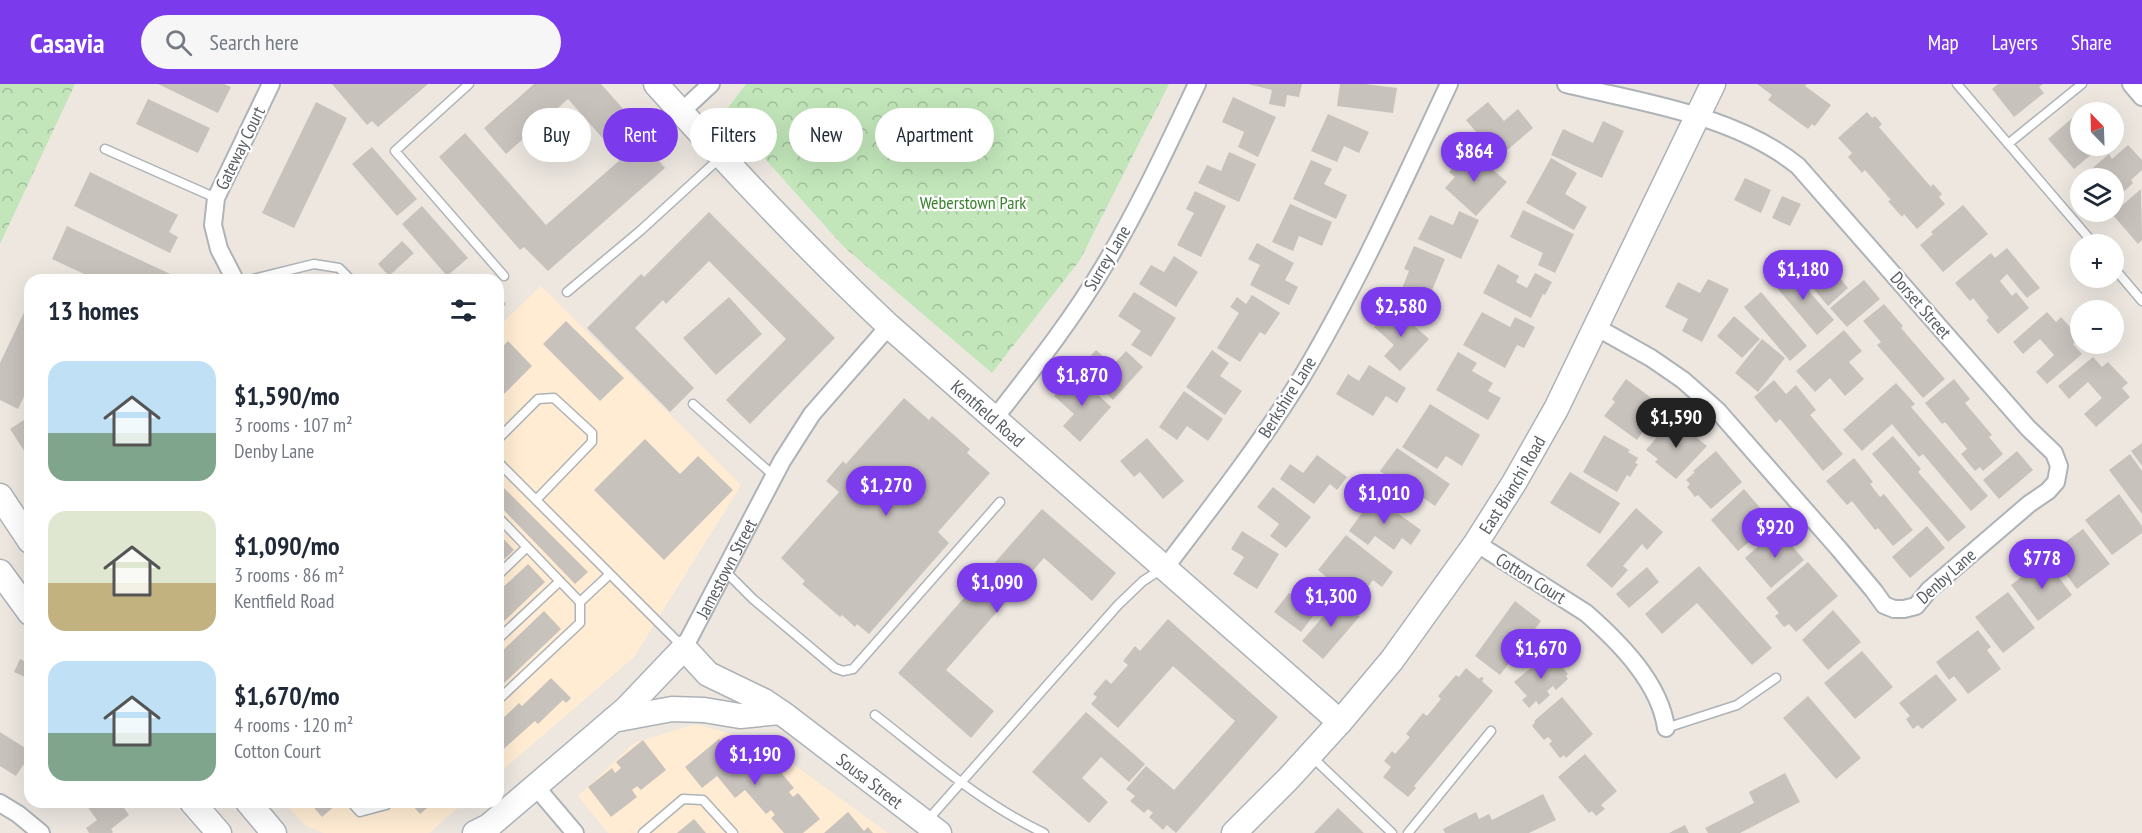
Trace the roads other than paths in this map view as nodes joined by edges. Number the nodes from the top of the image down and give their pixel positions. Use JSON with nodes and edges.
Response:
{"nodes":[{"id":1,"x":271,"y":84,"type":"edge"},
{"id":2,"x":469,"y":84,"type":"edge"},
{"id":3,"x":656,"y":84,"type":"edge"},
{"id":4,"x":711,"y":84,"type":"edge"},
{"id":5,"x":1197,"y":84,"type":"edge"},
{"id":6,"x":1449,"y":84,"type":"edge"},
{"id":7,"x":1566,"y":84,"type":"edge"},
{"id":8,"x":1713,"y":84,"type":"edge"},
{"id":9,"x":1957,"y":84,"type":"edge"},
{"id":10,"x":2082,"y":84,"type":"edge"},
{"id":11,"x":2131,"y":84,"type":"edge"},
{"id":12,"x":2142,"y":97,"type":"edge"},
{"id":13,"x":681,"y":112,"type":"junction"},
{"id":14,"x":1698,"y":116,"type":"junction"},
{"id":15,"x":690,"y":122,"type":"edge"},
{"id":16,"x":2008,"y":144,"type":"junction"},
{"id":17,"x":105,"y":149,"type":"dead end"},
{"id":18,"x":714,"y":162,"type":"edge"},
{"id":19,"x":726,"y":162,"type":"edge"},
{"id":20,"x":216,"y":198,"type":"junction"},
{"id":21,"x":2085,"y":234,"type":"edge"},
{"id":22,"x":232,"y":274,"type":"edge"},
{"id":23,"x":273,"y":274,"type":"edge"},
{"id":24,"x":345,"y":274,"type":"edge"},
{"id":25,"x":502,"y":274,"type":"edge"},
{"id":26,"x":2124,"y":280,"type":"edge"},
{"id":27,"x":567,"y":292,"type":"dead end"},
{"id":28,"x":2142,"y":301,"type":"edge"},
{"id":29,"x":889,"y":326,"type":"junction"},
{"id":30,"x":1596,"y":327,"type":"junction"},
{"id":31,"x":693,"y":404,"type":"dead end"},
{"id":32,"x":995,"y":418,"type":"junction"},
{"id":33,"x":504,"y":433,"type":"edge"},
{"id":34,"x":504,"y":468,"type":"edge"},
{"id":35,"x":2059,"y":472,"type":"joint"},
{"id":36,"x":773,"y":476,"type":"junction"},
{"id":37,"x":0,"y":495,"type":"edge"},
{"id":38,"x":536,"y":500,"type":"junction"},
{"id":39,"x":999,"y":502,"type":"dead end"},
{"id":40,"x":504,"y":523,"type":"edge"},
{"id":41,"x":24,"y":532,"type":"edge"},
{"id":42,"x":1476,"y":543,"type":"junction"},
{"id":43,"x":527,"y":547,"type":"junction"},
{"id":44,"x":1165,"y":567,"type":"junction"},
{"id":45,"x":504,"y":569,"type":"edge"},
{"id":46,"x":725,"y":571,"type":"junction"},
{"id":47,"x":0,"y":572,"type":"edge"},
{"id":48,"x":610,"y":574,"type":"junction"},
{"id":49,"x":560,"y":581,"type":"junction"},
{"id":50,"x":580,"y":602,"type":"junction"},
{"id":51,"x":24,"y":605,"type":"edge"},
{"id":52,"x":504,"y":633,"type":"edge"},
{"id":53,"x":684,"y":648,"type":"junction"},
{"id":54,"x":1776,"y":678,"type":"dead end"},
{"id":55,"x":504,"y":694,"type":"edge"},
{"id":56,"x":780,"y":712,"type":"junction"},
{"id":57,"x":875,"y":715,"type":"dead end"},
{"id":58,"x":614,"y":720,"type":"junction"},
{"id":59,"x":1340,"y":722,"type":"junction"},
{"id":60,"x":1666,"y":728,"type":"joint"},
{"id":61,"x":1491,"y":731,"type":"dead end"},
{"id":62,"x":1310,"y":755,"type":"junction"},
{"id":63,"x":962,"y":782,"type":"junction"},
{"id":64,"x":536,"y":787,"type":"junction"},
{"id":65,"x":0,"y":803,"type":"edge"},
{"id":66,"x":197,"y":808,"type":"edge"},
{"id":67,"x":253,"y":808,"type":"edge"},
{"id":68,"x":356,"y":808,"type":"edge"},
{"id":69,"x":375,"y":808,"type":"edge"},
{"id":70,"x":932,"y":828,"type":"edge"},
{"id":71,"x":483,"y":831,"type":"edge"},
{"id":72,"x":41,"y":833,"type":"edge"},
{"id":73,"x":219,"y":833,"type":"edge"},
{"id":74,"x":274,"y":833,"type":"edge"},
{"id":75,"x":575,"y":833,"type":"edge"},
{"id":76,"x":644,"y":833,"type":"edge"},
{"id":77,"x":733,"y":833,"type":"edge"},
{"id":78,"x":1044,"y":833,"type":"edge"},
{"id":79,"x":1234,"y":833,"type":"edge"},
{"id":80,"x":1392,"y":833,"type":"edge"},
{"id":81,"x":1407,"y":833,"type":"edge"}],
"edges":[{"from":1,"to":20,"type":"street","name":"Gateway Court"},
{"from":2,"to":25,"type":"lane"},
{"from":3,"to":13,"type":"street","name":"Kentfield Road"},
{"from":4,"to":13,"type":"street"},
{"from":5,"to":32,"type":"street","name":"Surrey Lane"},
{"from":6,"to":44,"type":"street","name":"Berkshire Lane"},
{"from":7,"to":14,"type":"street","name":"Dorset Street"},
{"from":8,"to":14,"type":"street","name":"East Bianchi Road"},
{"from":9,"to":16,"type":"lane"},
{"from":10,"to":16,"type":"lane"},
{"from":11,"to":12,"type":"street"},
{"from":13,"to":15,"type":"street","name":"Kentfield Road"},
{"from":14,"to":30,"type":"street","name":"East Bianchi Road"},
{"from":14,"to":35,"type":"street","name":"Dorset Street"},
{"from":16,"to":21,"type":"lane"},
{"from":17,"to":20,"type":"lane"},
{"from":18,"to":27,"type":"lane"},
{"from":19,"to":29,"type":"street","name":"Kentfield Road"},
{"from":20,"to":22,"type":"street","name":"Gateway Court"},
{"from":23,"to":24,"type":"lane"},
{"from":26,"to":28,"type":"lane"},
{"from":29,"to":32,"type":"street","name":"Kentfield Road"},
{"from":29,"to":36,"type":"street","name":"Jamestown Street"},
{"from":30,"to":35,"type":"street","name":"Denby Lane"},
{"from":30,"to":42,"type":"street","name":"East Bianchi Road"},
{"from":31,"to":36,"type":"lane"},
{"from":32,"to":44,"type":"street","name":"Kentfield Road"},
{"from":33,"to":38,"type":"lane"},
{"from":34,"to":38,"type":"lane"},
{"from":36,"to":46,"type":"street","name":"Jamestown Street"},
{"from":37,"to":41,"type":"street"},
{"from":38,"to":48,"type":"lane"},
{"from":39,"to":46,"type":"lane"},
{"from":40,"to":43,"type":"lane"},
{"from":42,"to":59,"type":"street","name":"East Bianchi Road"},
{"from":42,"to":60,"type":"street","name":"Cotton Court"},
{"from":43,"to":45,"type":"lane"},
{"from":43,"to":49,"type":"lane"},
{"from":44,"to":59,"type":"street","name":"Kentfield Road"},
{"from":44,"to":63,"type":"lane"},
{"from":46,"to":53,"type":"street","name":"Jamestown Street"},
{"from":47,"to":51,"type":"street"},
{"from":48,"to":50,"type":"lane"},
{"from":48,"to":53,"type":"lane"},
{"from":49,"to":50,"type":"lane"},
{"from":49,"to":52,"type":"lane"},
{"from":50,"to":55,"type":"lane"},
{"from":53,"to":56,"type":"street","name":"Sousa Street"},
{"from":53,"to":58,"type":"street","name":"Jamestown Street"},
{"from":54,"to":60,"type":"lane"},
{"from":56,"to":58,"type":"street"},
{"from":56,"to":70,"type":"street","name":"Sousa Street"},
{"from":57,"to":63,"type":"lane"},
{"from":58,"to":64,"type":"street","name":"Jamestown Street"},
{"from":59,"to":62,"type":"street","name":"East Bianchi Road"},
{"from":61,"to":81,"type":"lane"},
{"from":62,"to":79,"type":"street","name":"East Bianchi Road"},
{"from":62,"to":80,"type":"lane"},
{"from":63,"to":70,"type":"lane"},
{"from":63,"to":78,"type":"lane"},
{"from":64,"to":71,"type":"street","name":"Jamestown Street"},
{"from":64,"to":75,"type":"street"},
{"from":65,"to":72,"type":"street"},
{"from":66,"to":73,"type":"street"},
{"from":67,"to":74,"type":"street"},
{"from":68,"to":69,"type":"lane"},
{"from":76,"to":77,"type":"lane"}]}
